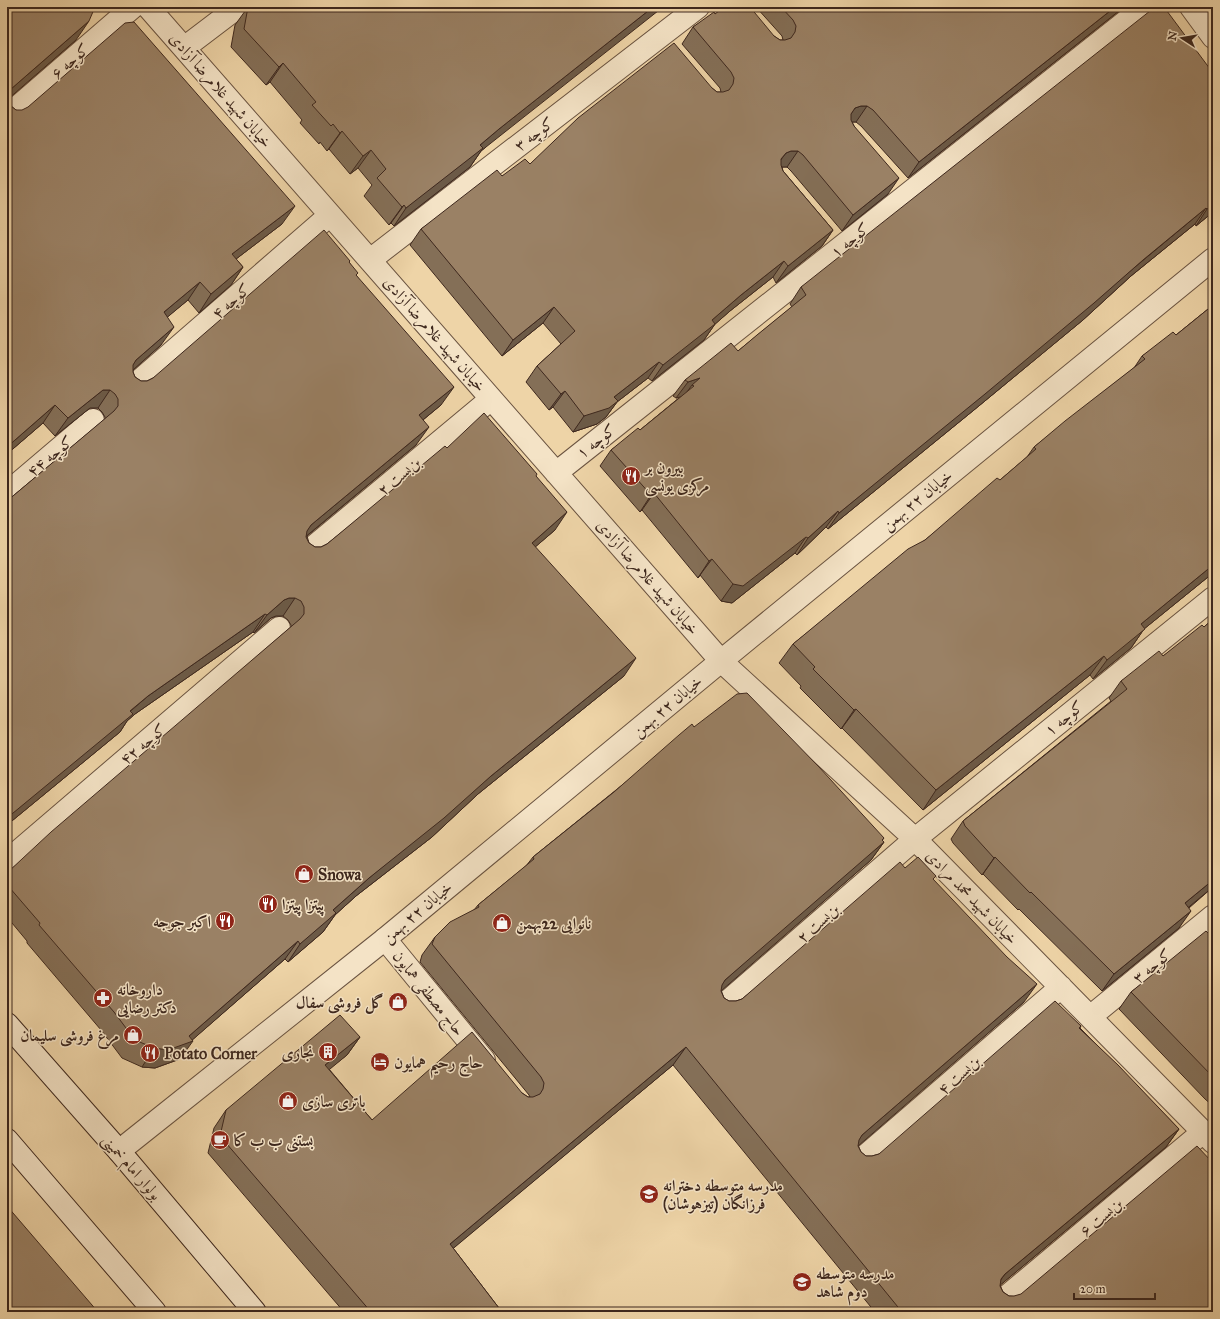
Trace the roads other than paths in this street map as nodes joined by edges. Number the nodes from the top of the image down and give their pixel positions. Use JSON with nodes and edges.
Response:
{"nodes":[{"id":1,"x":133,"y":7,"type":"edge"},
{"id":2,"x":148,"y":7,"type":"edge"},
{"id":3,"x":238,"y":7,"type":"edge"},
{"id":4,"x":698,"y":7,"type":"edge"},
{"id":5,"x":1144,"y":7,"type":"edge"},
{"id":6,"x":1190,"y":7,"type":"edge"},
{"id":7,"x":1213,"y":37,"type":"edge"},
{"id":8,"x":184,"y":48,"type":"junction"},
{"id":9,"x":7,"y":116,"type":"edge"},
{"id":10,"x":891,"y":179,"type":"edge"},
{"id":11,"x":906,"y":195,"type":"junction"},
{"id":12,"x":330,"y":215,"type":"junction"},
{"id":13,"x":825,"y":231,"type":"edge"},
{"id":14,"x":840,"y":248,"type":"junction"},
{"id":15,"x":1213,"y":259,"type":"edge"},
{"id":16,"x":370,"y":260,"type":"junction"},
{"id":17,"x":132,"y":387,"type":"edge"},
{"id":18,"x":491,"y":399,"type":"junction"},
{"id":19,"x":93,"y":420,"type":"dead end"},
{"id":20,"x":556,"y":473,"type":"junction"},
{"id":21,"x":7,"y":493,"type":"edge"},
{"id":22,"x":306,"y":553,"type":"edge"},
{"id":23,"x":1213,"y":598,"type":"edge"},
{"id":24,"x":280,"y":628,"type":"dead end"},
{"id":25,"x":721,"y":661,"type":"junction"},
{"id":26,"x":915,"y":839,"type":"junction"},
{"id":27,"x":7,"y":861,"type":"edge"},
{"id":28,"x":1213,"y":916,"type":"edge"},
{"id":29,"x":385,"y":939,"type":"junction"},
{"id":30,"x":1061,"y":987,"type":"junction"},
{"id":31,"x":721,"y":1007,"type":"edge"},
{"id":32,"x":1090,"y":1017,"type":"junction"},
{"id":33,"x":7,"y":1024,"type":"edge"},
{"id":34,"x":494,"y":1073,"type":"edge"},
{"id":35,"x":1208,"y":1137,"type":"edge"},
{"id":36,"x":7,"y":1140,"type":"edge"},
{"id":37,"x":119,"y":1151,"type":"junction"},
{"id":38,"x":858,"y":1162,"type":"edge"},
{"id":39,"x":1000,"y":1302,"type":"edge"},
{"id":40,"x":155,"y":1312,"type":"edge"},
{"id":41,"x":255,"y":1312,"type":"edge"}],
"edges":[{"from":1,"to":9,"type":"street","name":"کوچه ۶"},
{"from":2,"to":8,"type":"street","name":"خیابان شهید غلامرضا آزادی"},
{"from":3,"to":8,"type":"street"},
{"from":4,"to":16,"type":"street","name":"کوچه ۳"},
{"from":5,"to":11,"type":"street","name":"کوچه ۱"},
{"from":6,"to":7,"type":"street"},
{"from":8,"to":12,"type":"street","name":"خیابان شهید غلامرضا آزادی"},
{"from":10,"to":11,"type":"street"},
{"from":11,"to":14,"type":"street","name":"کوچه ۱"},
{"from":12,"to":16,"type":"street","name":"خیابان شهید غلامرضا آزادی"},
{"from":12,"to":17,"type":"street","name":"کوچه ۴"},
{"from":13,"to":14,"type":"street"},
{"from":14,"to":20,"type":"street","name":"کوچه ۱"},
{"from":15,"to":25,"type":"street","name":"خیابان ۲۲ بهمن"},
{"from":16,"to":18,"type":"street","name":"خیابان شهید غلامرضا آزادی"},
{"from":18,"to":20,"type":"street","name":"خیابان شهید غلامرضا آزادی"},
{"from":18,"to":22,"type":"street","name":"بن‌بست ۲"},
{"from":19,"to":21,"type":"street","name":"کوچه ۴۴"},
{"from":20,"to":25,"type":"street","name":"خیابان شهید غلامرضا آزادی"},
{"from":23,"to":26,"type":"street","name":"کوچه ۱"},
{"from":24,"to":27,"type":"street","name":"کوچه ۴۲"},
{"from":25,"to":26,"type":"street","name":"خیابان شهید محمد مرادی"},
{"from":25,"to":29,"type":"street","name":"خیابان ۲۲ بهمن"},
{"from":26,"to":30,"type":"street","name":"خیابان شهید محمد مرادی"},
{"from":26,"to":31,"type":"street","name":"بن‌بست ۲"},
{"from":28,"to":32,"type":"street","name":"کوچه ۳"},
{"from":29,"to":34,"type":"street","name":"حاج مصطفی همایون"},
{"from":29,"to":37,"type":"street","name":"خیابان ۲۲ بهمن"},
{"from":30,"to":32,"type":"street","name":"خیابان شهید محمد مرادی"},
{"from":30,"to":38,"type":"street","name":"بن‌بست ۴"},
{"from":32,"to":35,"type":"street","name":"خیابان شهید محمد مرادی"},
{"from":33,"to":37,"type":"street","name":"بولوار امام خمینی"},
{"from":35,"to":39,"type":"street","name":"بن‌بست ۶"},
{"from":36,"to":40,"type":"street"},
{"from":37,"to":41,"type":"street","name":"بولوار امام خمینی"}]}
